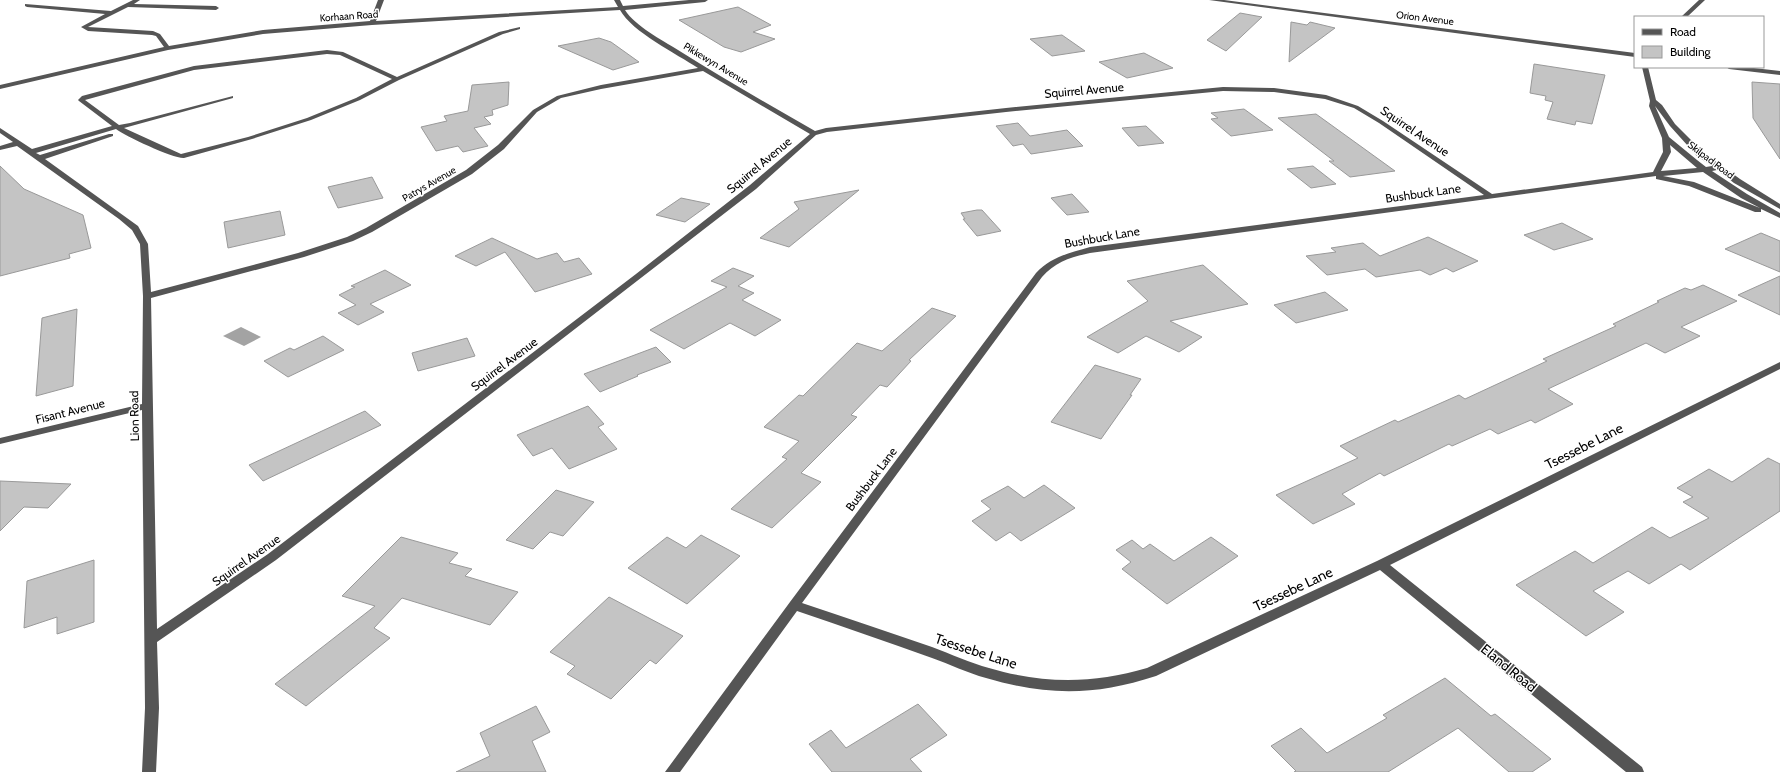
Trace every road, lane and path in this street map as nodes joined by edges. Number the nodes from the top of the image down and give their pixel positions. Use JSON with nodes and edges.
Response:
{"nodes":[{"id":1,"x":137,"y":0,"type":"edge"},
{"id":2,"x":381,"y":0,"type":"edge"},
{"id":3,"x":617,"y":0,"type":"edge"},
{"id":4,"x":705,"y":0,"type":"edge"},
{"id":5,"x":1212,"y":0,"type":"edge"},
{"id":6,"x":1702,"y":0,"type":"edge"},
{"id":7,"x":27,"y":5,"type":"dead end"},
{"id":8,"x":128,"y":5,"type":"junction"},
{"id":9,"x":216,"y":8,"type":"dead end"},
{"id":10,"x":621,"y":8,"type":"junction"},
{"id":11,"x":112,"y":13,"type":"junction"},
{"id":12,"x":1685,"y":16,"type":"edge"},
{"id":13,"x":372,"y":23,"type":"junction"},
{"id":14,"x":518,"y":28,"type":"dead end"},
{"id":15,"x":168,"y":48,"type":"junction"},
{"id":16,"x":1634,"y":55,"type":"edge"},
{"id":17,"x":1646,"y":68,"type":"edge"},
{"id":18,"x":1736,"y":68,"type":"edge"},
{"id":19,"x":704,"y":69,"type":"junction"},
{"id":20,"x":1780,"y":74,"type":"edge"},
{"id":21,"x":397,"y":79,"type":"junction"},
{"id":22,"x":0,"y":87,"type":"edge"},
{"id":23,"x":231,"y":98,"type":"dead end"},
{"id":24,"x":1653,"y":101,"type":"junction"},
{"id":25,"x":120,"y":129,"type":"junction"},
{"id":26,"x":0,"y":130,"type":"edge"},
{"id":27,"x":814,"y":134,"type":"junction"},
{"id":28,"x":1666,"y":138,"type":"junction"},
{"id":29,"x":18,"y":143,"type":"junction"},
{"id":30,"x":0,"y":148,"type":"edge"},
{"id":31,"x":35,"y":155,"type":"junction"},
{"id":32,"x":1717,"y":168,"type":"junction"},
{"id":33,"x":1704,"y":169,"type":"junction"},
{"id":34,"x":1656,"y":174,"type":"junction"},
{"id":35,"x":1644,"y":176,"type":"junction"},
{"id":36,"x":1492,"y":197,"type":"junction"},
{"id":37,"x":1780,"y":207,"type":"edge"},
{"id":38,"x":1780,"y":217,"type":"edge"},
{"id":39,"x":147,"y":296,"type":"junction"},
{"id":40,"x":1780,"y":365,"type":"edge"},
{"id":41,"x":146,"y":406,"type":"junction"},
{"id":42,"x":0,"y":442,"type":"edge"},
{"id":43,"x":1381,"y":564,"type":"junction"},
{"id":44,"x":794,"y":605,"type":"junction"},
{"id":45,"x":151,"y":640,"type":"junction"},
{"id":46,"x":149,"y":772,"type":"edge"},
{"id":47,"x":672,"y":772,"type":"edge"},
{"id":48,"x":1636,"y":772,"type":"edge"}],
"edges":[{"from":1,"to":8,"type":"street"},
{"from":2,"to":13,"type":"street"},
{"from":3,"to":10,"type":"street","name":"Pikkewyn Avenue"},
{"from":4,"to":10,"type":"street","name":"Korhaan Road"},
{"from":5,"to":16,"type":"street","name":"Orion Avenue"},
{"from":6,"to":12,"type":"street"},
{"from":7,"to":11,"type":"street"},
{"from":8,"to":9,"type":"street"},
{"from":8,"to":11,"type":"street"},
{"from":10,"to":13,"type":"street","name":"Korhaan Road"},
{"from":10,"to":19,"type":"street","name":"Pikkewyn Avenue"},
{"from":11,"to":15,"type":"street"},
{"from":13,"to":15,"type":"street","name":"Korhaan Road"},
{"from":14,"to":21,"type":"street"},
{"from":15,"to":22,"type":"street","name":"Korhaan Road"},
{"from":17,"to":24,"type":"street","name":"Skilpad Road"},
{"from":18,"to":20,"type":"street"},
{"from":19,"to":27,"type":"street","name":"Pikkewyn Avenue"},
{"from":19,"to":39,"type":"street","name":"Patrys Avenue"},
{"from":21,"to":25,"type":"street"},
{"from":21,"to":25,"type":"street"},
{"from":23,"to":25,"type":"street"},
{"from":24,"to":28,"type":"street","name":"Skilpad Road"},
{"from":24,"to":32,"type":"street","name":"Skilpad Road"},
{"from":25,"to":31,"type":"street"},
{"from":26,"to":29,"type":"street","name":"Lion Road"},
{"from":27,"to":36,"type":"street","name":"Squirrel Avenue"},
{"from":27,"to":45,"type":"street","name":"Squirrel Avenue"},
{"from":28,"to":33,"type":"street","name":"Skilpad Road"},
{"from":28,"to":34,"type":"street"},
{"from":29,"to":30,"type":"street"},
{"from":29,"to":31,"type":"street","name":"Lion Road"},
{"from":31,"to":39,"type":"street","name":"Lion Road"},
{"from":32,"to":33,"type":"street","name":"Bushbuck Lane"},
{"from":32,"to":37,"type":"street","name":"Skilpad Road"},
{"from":33,"to":34,"type":"street","name":"Bushbuck Lane"},
{"from":33,"to":38,"type":"street","name":"Skilpad Road"},
{"from":34,"to":35,"type":"street","name":"Bushbuck Lane"},
{"from":35,"to":36,"type":"street","name":"Bushbuck Lane"},
{"from":35,"to":38,"type":"street"},
{"from":36,"to":44,"type":"street","name":"Bushbuck Lane"},
{"from":39,"to":41,"type":"street","name":"Lion Road"},
{"from":40,"to":43,"type":"street","name":"Tsessebe Lane"},
{"from":41,"to":42,"type":"street","name":"Fisant Avenue"},
{"from":41,"to":45,"type":"street","name":"Lion Road"},
{"from":43,"to":44,"type":"street","name":"Tsessebe Lane"},
{"from":43,"to":48,"type":"street","name":"Eland Road"},
{"from":44,"to":47,"type":"street","name":"Bushbuck Lane"},
{"from":45,"to":46,"type":"street","name":"Lion Road"}]}
